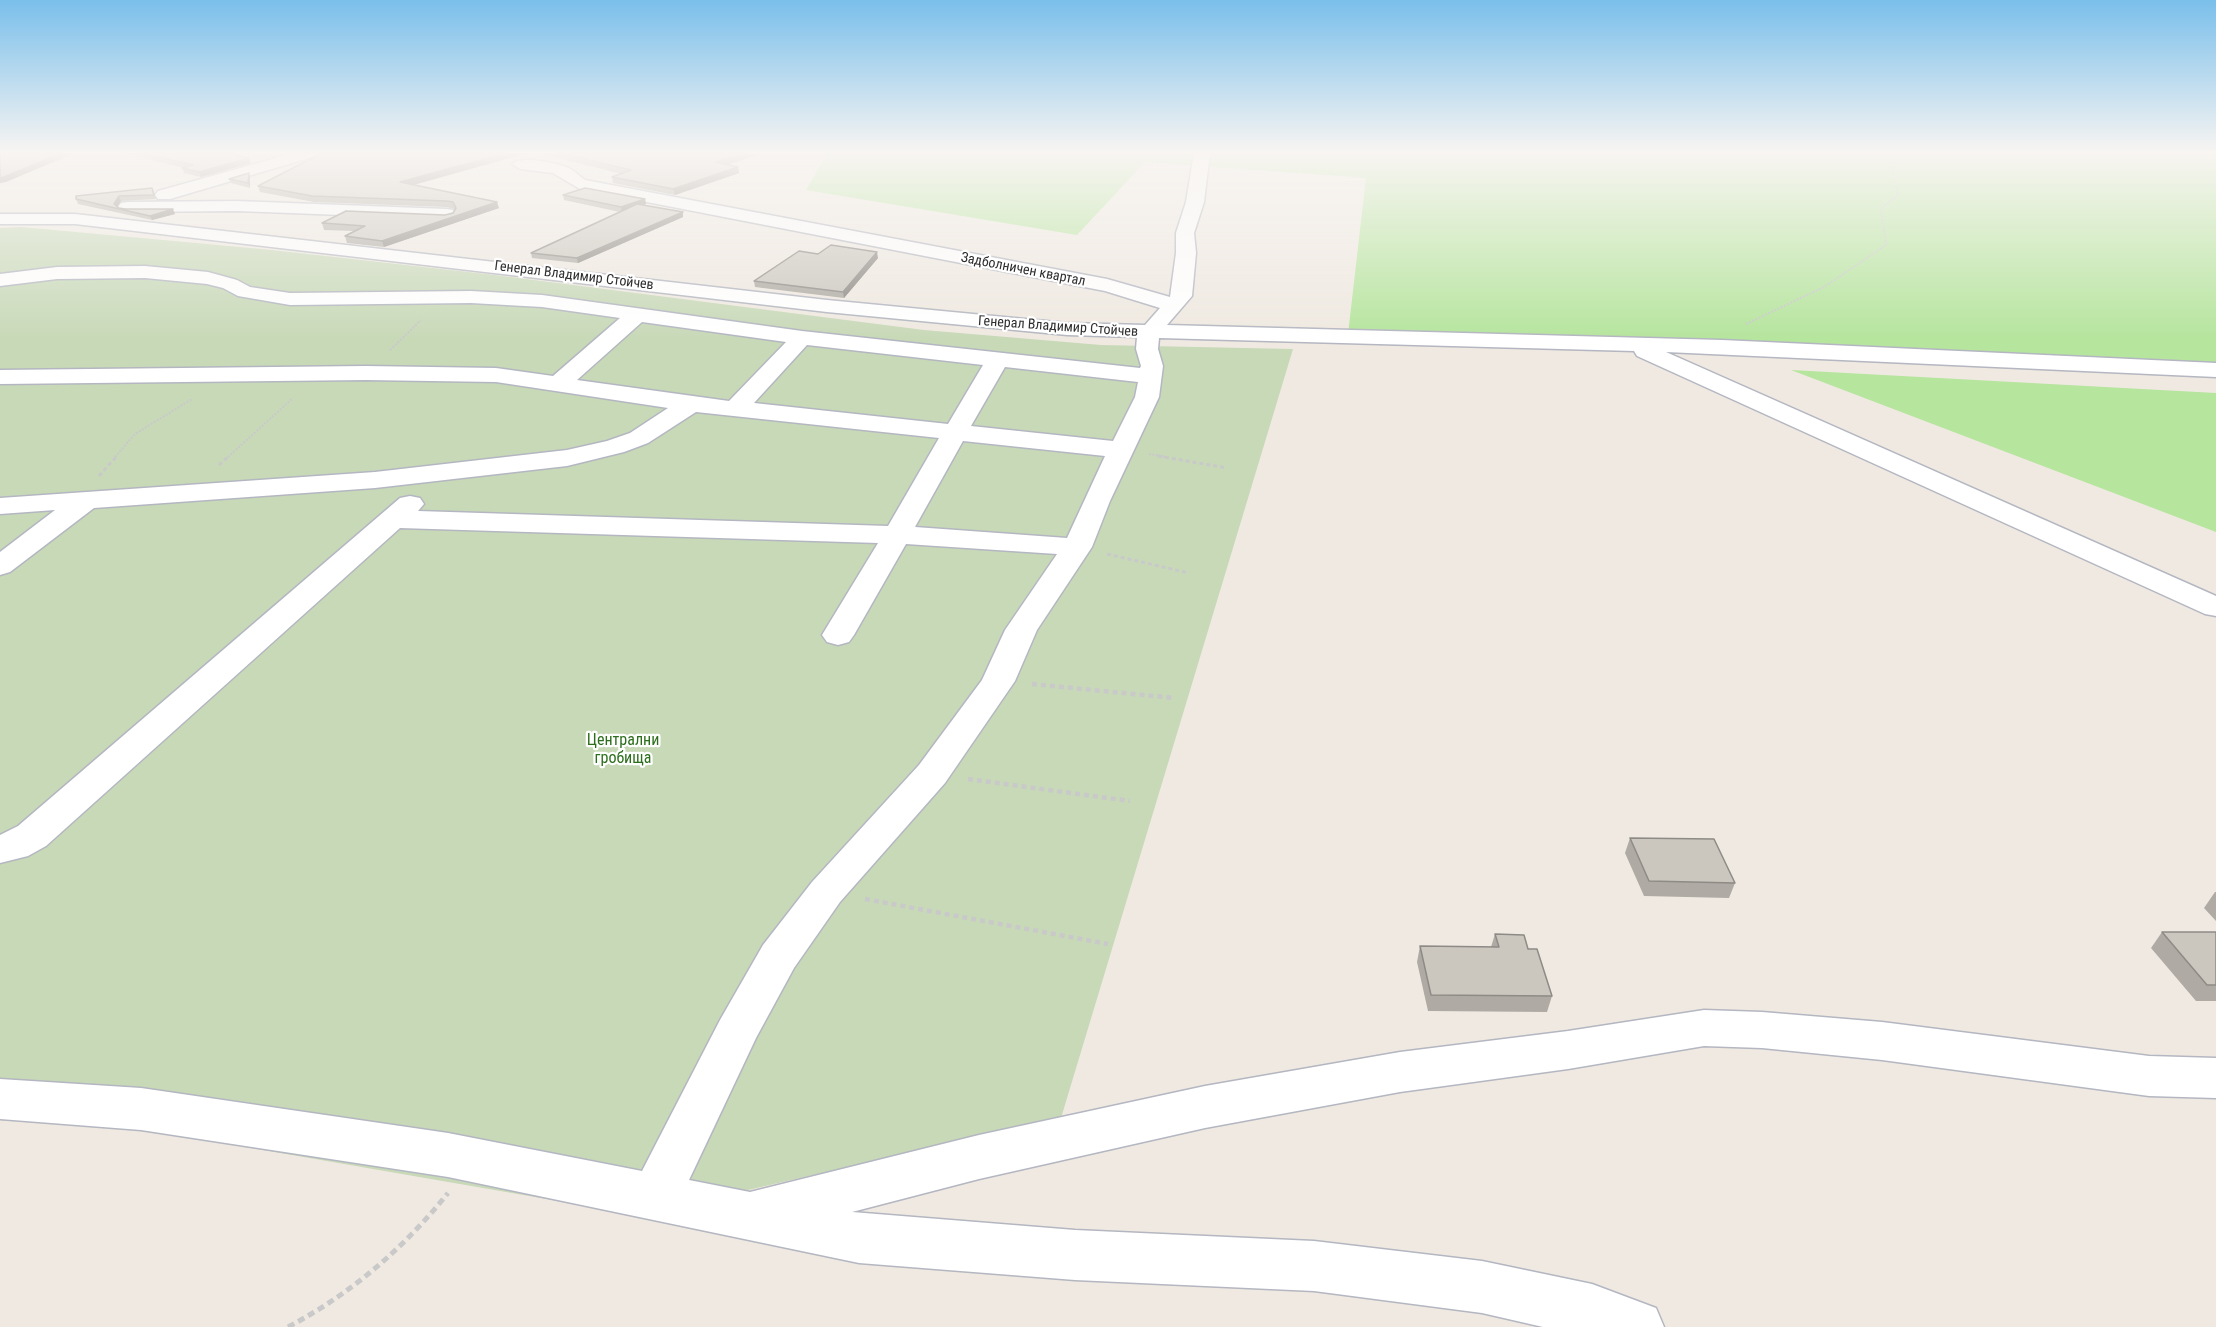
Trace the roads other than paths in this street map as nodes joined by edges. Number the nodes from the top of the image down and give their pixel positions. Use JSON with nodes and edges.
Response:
{"nodes":[{"id":1,"x":93,"y":215,"type":"edge"},
{"id":2,"x":741,"y":215,"type":"edge"},
{"id":3,"x":1191,"y":215,"type":"edge"},
{"id":4,"x":0,"y":219,"type":"edge"},
{"id":5,"x":75,"y":219,"type":"junction"},
{"id":6,"x":0,"y":280,"type":"edge"},
{"id":7,"x":1174,"y":306,"type":"junction"},
{"id":8,"x":637,"y":315,"type":"junction"},
{"id":9,"x":1149,"y":333,"type":"junction"},
{"id":10,"x":802,"y":338,"type":"junction"},
{"id":11,"x":1630,"y":344,"type":"junction"},
{"id":12,"x":998,"y":359,"type":"junction"},
{"id":13,"x":2216,"y":370,"type":"edge"},
{"id":14,"x":84,"y":375,"type":"junction"},
{"id":15,"x":1151,"y":376,"type":"junction"},
{"id":16,"x":0,"y":377,"type":"edge"},
{"id":17,"x":558,"y":384,"type":"junction"},
{"id":18,"x":0,"y":396,"type":"edge"},
{"id":19,"x":691,"y":404,"type":"junction"},
{"id":20,"x":736,"y":408,"type":"junction"},
{"id":21,"x":954,"y":432,"type":"junction"},
{"id":22,"x":1122,"y":450,"type":"junction"},
{"id":23,"x":442,"y":474,"type":"junction"},
{"id":24,"x":81,"y":501,"type":"junction"},
{"id":25,"x":0,"y":506,"type":"edge"},
{"id":26,"x":394,"y":519,"type":"junction"},
{"id":27,"x":899,"y":535,"type":"junction"},
{"id":28,"x":1077,"y":547,"type":"junction"},
{"id":29,"x":0,"y":566,"type":"edge"},
{"id":30,"x":2216,"y":607,"type":"edge"},
{"id":31,"x":838,"y":635,"type":"dead end"},
{"id":32,"x":0,"y":849,"type":"edge"},
{"id":33,"x":2216,"y":1078,"type":"edge"},
{"id":34,"x":0,"y":1099,"type":"edge"},
{"id":35,"x":655,"y":1197,"type":"junction"},
{"id":36,"x":747,"y":1215,"type":"junction"},
{"id":37,"x":1636,"y":1327,"type":"edge"}],
"edges":[{"from":1,"to":5,"type":"street"},
{"from":2,"to":7,"type":"street","name":"Задболничен квартал"},
{"from":3,"to":7,"type":"street"},
{"from":4,"to":5,"type":"street","name":"Генерал Владимир Стойчев"},
{"from":5,"to":9,"type":"street","name":"Генерал Владимир Стойчев"},
{"from":6,"to":8,"type":"street"},
{"from":7,"to":9,"type":"street"},
{"from":8,"to":10,"type":"street"},
{"from":8,"to":17,"type":"street"},
{"from":9,"to":11,"type":"street","name":"Генерал Владимир Стойчев"},
{"from":9,"to":15,"type":"street"},
{"from":10,"to":12,"type":"street"},
{"from":10,"to":20,"type":"street"},
{"from":11,"to":13,"type":"street","name":"Генерал Владимир Стойчев"},
{"from":11,"to":30,"type":"street"},
{"from":12,"to":15,"type":"street"},
{"from":12,"to":21,"type":"street"},
{"from":14,"to":16,"type":"street"},
{"from":14,"to":17,"type":"street"},
{"from":14,"to":18,"type":"street"},
{"from":15,"to":22,"type":"street"},
{"from":17,"to":19,"type":"street"},
{"from":19,"to":20,"type":"street"},
{"from":19,"to":23,"type":"street"},
{"from":20,"to":21,"type":"street"},
{"from":21,"to":22,"type":"street"},
{"from":21,"to":27,"type":"street"},
{"from":22,"to":28,"type":"street"},
{"from":23,"to":24,"type":"street"},
{"from":23,"to":26,"type":"street"},
{"from":24,"to":25,"type":"street"},
{"from":24,"to":29,"type":"street"},
{"from":26,"to":27,"type":"street"},
{"from":26,"to":32,"type":"street"},
{"from":27,"to":28,"type":"street"},
{"from":27,"to":31,"type":"street"},
{"from":28,"to":35,"type":"street"},
{"from":33,"to":36,"type":"street"},
{"from":34,"to":35,"type":"street"},
{"from":35,"to":36,"type":"street"},
{"from":36,"to":37,"type":"street"}]}
